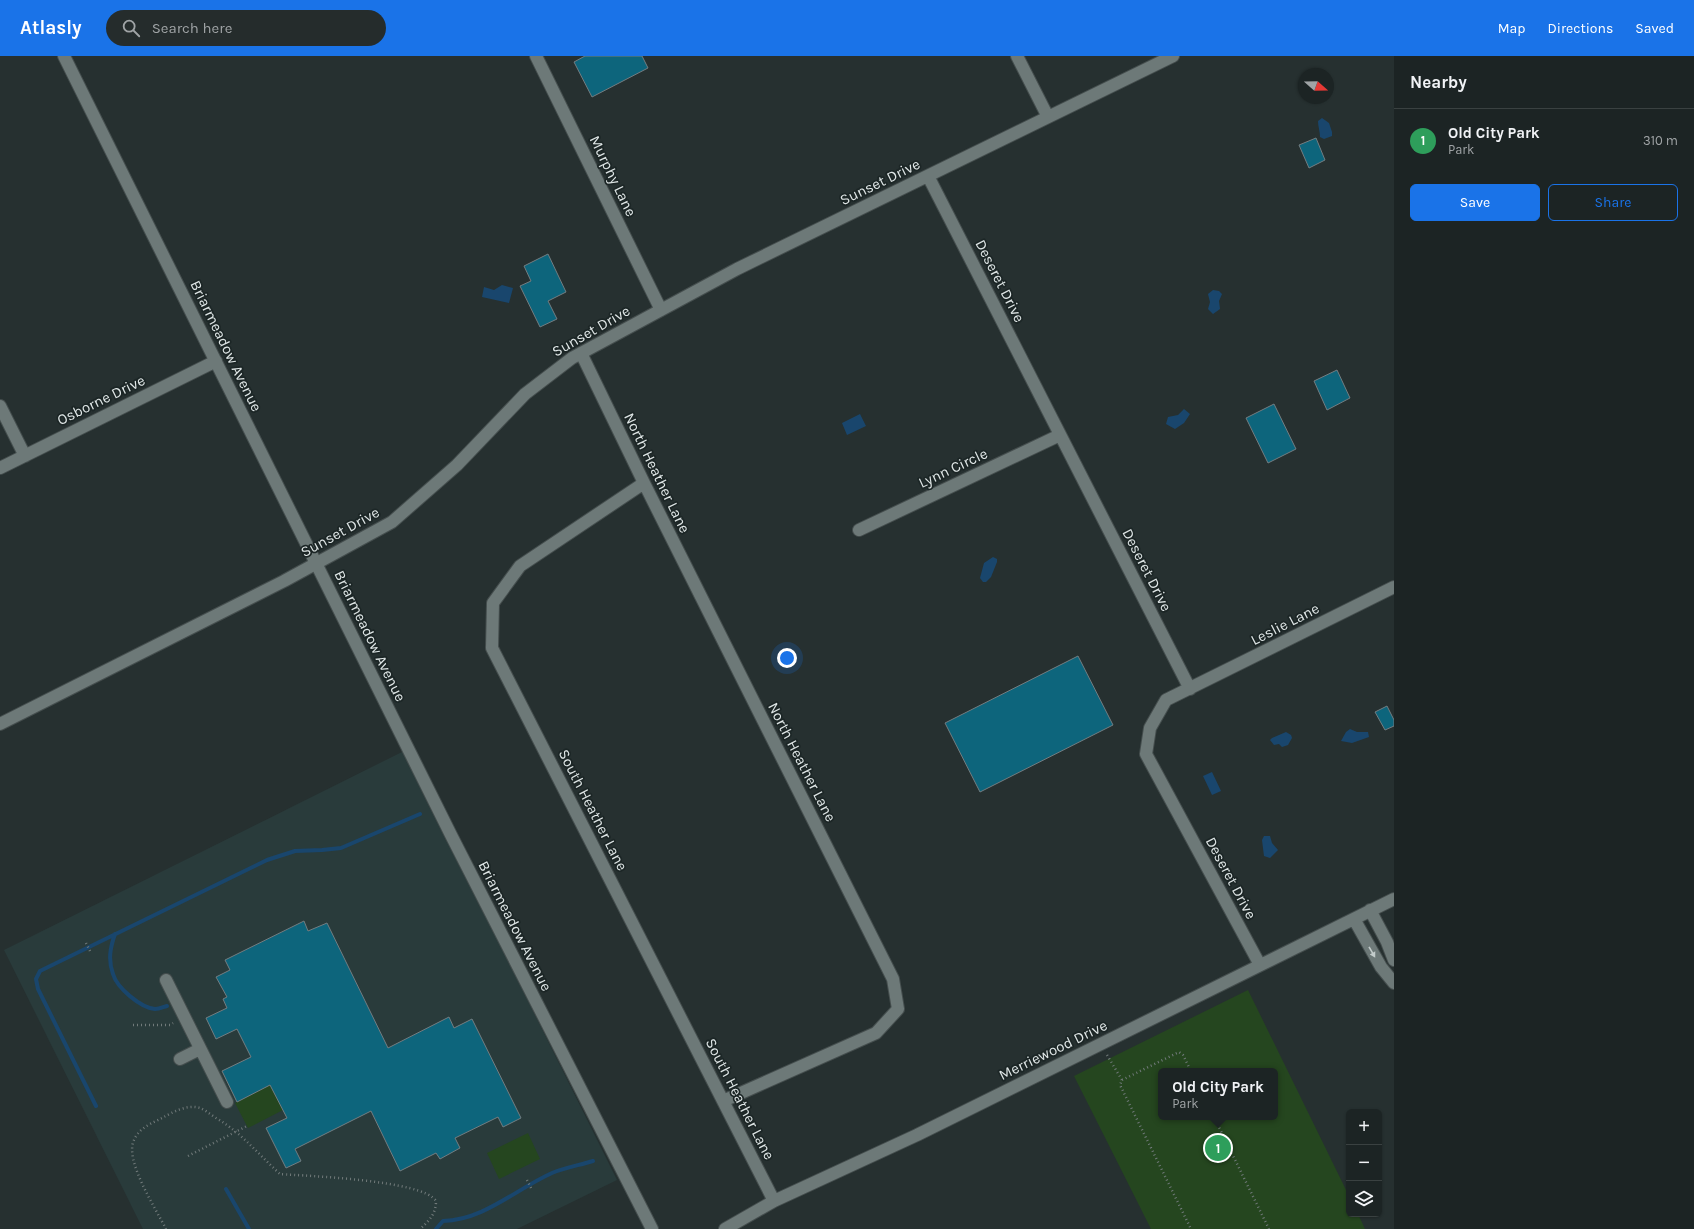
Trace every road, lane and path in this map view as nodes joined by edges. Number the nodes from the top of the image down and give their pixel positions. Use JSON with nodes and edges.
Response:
{"nodes":[{"id":1,"x":64,"y":56,"type":"edge"},
{"id":2,"x":536,"y":56,"type":"edge"},
{"id":3,"x":1017,"y":56,"type":"edge"},
{"id":4,"x":1173,"y":56,"type":"edge"},
{"id":5,"x":1048,"y":117,"type":"junction"},
{"id":6,"x":928,"y":176,"type":"junction"},
{"id":7,"x":661,"y":310,"type":"junction"},
{"id":8,"x":581,"y":353,"type":"junction"},
{"id":9,"x":216,"y":361,"type":"junction"},
{"id":10,"x":0,"y":406,"type":"edge"},
{"id":11,"x":1060,"y":435,"type":"junction"},
{"id":12,"x":25,"y":456,"type":"junction"},
{"id":13,"x":0,"y":468,"type":"edge"},
{"id":14,"x":644,"y":483,"type":"junction"},
{"id":15,"x":859,"y":530,"type":"dead end"},
{"id":16,"x":316,"y":563,"type":"junction"},
{"id":17,"x":1394,"y":587,"type":"edge"},
{"id":18,"x":1190,"y":689,"type":"junction"},
{"id":19,"x":0,"y":724,"type":"edge"},
{"id":20,"x":1394,"y":899,"type":"edge"},
{"id":21,"x":1370,"y":910,"type":"junction"},
{"id":22,"x":1354,"y":919,"type":"junction"},
{"id":23,"x":86,"y":943,"type":"dead end"},
{"id":24,"x":91,"y":953,"type":"dead end"},
{"id":25,"x":1394,"y":960,"type":"edge"},
{"id":26,"x":1260,"y":965,"type":"junction"},
{"id":27,"x":166,"y":980,"type":"dead end"},
{"id":28,"x":1394,"y":983,"type":"edge"},
{"id":29,"x":184,"y":1018,"type":"junction"},
{"id":30,"x":133,"y":1025,"type":"dead end"},
{"id":31,"x":1100,"y":1044,"type":"junction"},
{"id":32,"x":200,"y":1049,"type":"junction"},
{"id":33,"x":180,"y":1059,"type":"dead end"},
{"id":34,"x":1190,"y":1068,"type":"edge"},
{"id":35,"x":1122,"y":1080,"type":"junction"},
{"id":36,"x":723,"y":1101,"type":"junction"},
{"id":37,"x":227,"y":1102,"type":"dead end"},
{"id":38,"x":1215,"y":1120,"type":"edge"},
{"id":39,"x":247,"y":1126,"type":"dead end"},
{"id":40,"x":236,"y":1132,"type":"junction"},
{"id":41,"x":188,"y":1156,"type":"dead end"},
{"id":42,"x":527,"y":1180,"type":"dead end"},
{"id":43,"x":532,"y":1190,"type":"dead end"},
{"id":44,"x":774,"y":1201,"type":"junction"},
{"id":45,"x":166,"y":1229,"type":"edge"},
{"id":46,"x":420,"y":1229,"type":"edge"},
{"id":47,"x":652,"y":1229,"type":"edge"},
{"id":48,"x":725,"y":1229,"type":"edge"},
{"id":49,"x":1191,"y":1229,"type":"edge"},
{"id":50,"x":1269,"y":1229,"type":"edge"}],
"edges":[{"from":1,"to":9,"type":"street","name":"Briarmeadow Avenue"},
{"from":2,"to":7,"type":"street","name":"Murphy Lane"},
{"from":3,"to":5,"type":"street"},
{"from":4,"to":5,"type":"street","name":"Sunset Drive"},
{"from":5,"to":6,"type":"street","name":"Sunset Drive"},
{"from":6,"to":7,"type":"street","name":"Sunset Drive"},
{"from":6,"to":11,"type":"street","name":"Deseret Drive"},
{"from":7,"to":8,"type":"street","name":"Sunset Drive"},
{"from":8,"to":14,"type":"street","name":"North Heather Lane"},
{"from":8,"to":16,"type":"street","name":"Sunset Drive"},
{"from":9,"to":12,"type":"street","name":"Osborne Drive"},
{"from":9,"to":16,"type":"street","name":"Briarmeadow Avenue"},
{"from":10,"to":12,"type":"street"},
{"from":11,"to":15,"type":"street","name":"Lynn Circle"},
{"from":11,"to":18,"type":"street","name":"Deseret Drive"},
{"from":12,"to":13,"type":"street","name":"Osborne Drive"},
{"from":14,"to":36,"type":"street","name":"South Heather Lane"},
{"from":14,"to":36,"type":"street","name":"North Heather Lane"},
{"from":16,"to":19,"type":"street","name":"Sunset Drive"},
{"from":16,"to":47,"type":"street","name":"Briarmeadow Avenue"},
{"from":17,"to":18,"type":"street","name":"Leslie Lane"},
{"from":18,"to":26,"type":"street","name":"Deseret Drive"},
{"from":20,"to":21,"type":"street","name":"Merriewood Drive"},
{"from":21,"to":22,"type":"street","name":"Merriewood Drive"},
{"from":21,"to":25,"type":"street"},
{"from":22,"to":26,"type":"street","name":"Merriewood Drive"},
{"from":22,"to":28,"type":"street","one_way":true},
{"from":23,"to":24,"type":"path"},
{"from":26,"to":31,"type":"street","name":"Merriewood Drive"},
{"from":27,"to":29,"type":"street"},
{"from":29,"to":30,"type":"path"},
{"from":29,"to":32,"type":"street"},
{"from":31,"to":35,"type":"path"},
{"from":31,"to":44,"type":"street","name":"Merriewood Drive"},
{"from":32,"to":33,"type":"street"},
{"from":32,"to":37,"type":"street"},
{"from":34,"to":35,"type":"path"},
{"from":35,"to":49,"type":"path"},
{"from":36,"to":44,"type":"street","name":"South Heather Lane"},
{"from":38,"to":50,"type":"path"},
{"from":39,"to":40,"type":"path"},
{"from":40,"to":41,"type":"path"},
{"from":40,"to":45,"type":"path"},
{"from":40,"to":46,"type":"path"},
{"from":42,"to":43,"type":"path"},
{"from":44,"to":48,"type":"street","name":"Merriewood Drive"}]}
